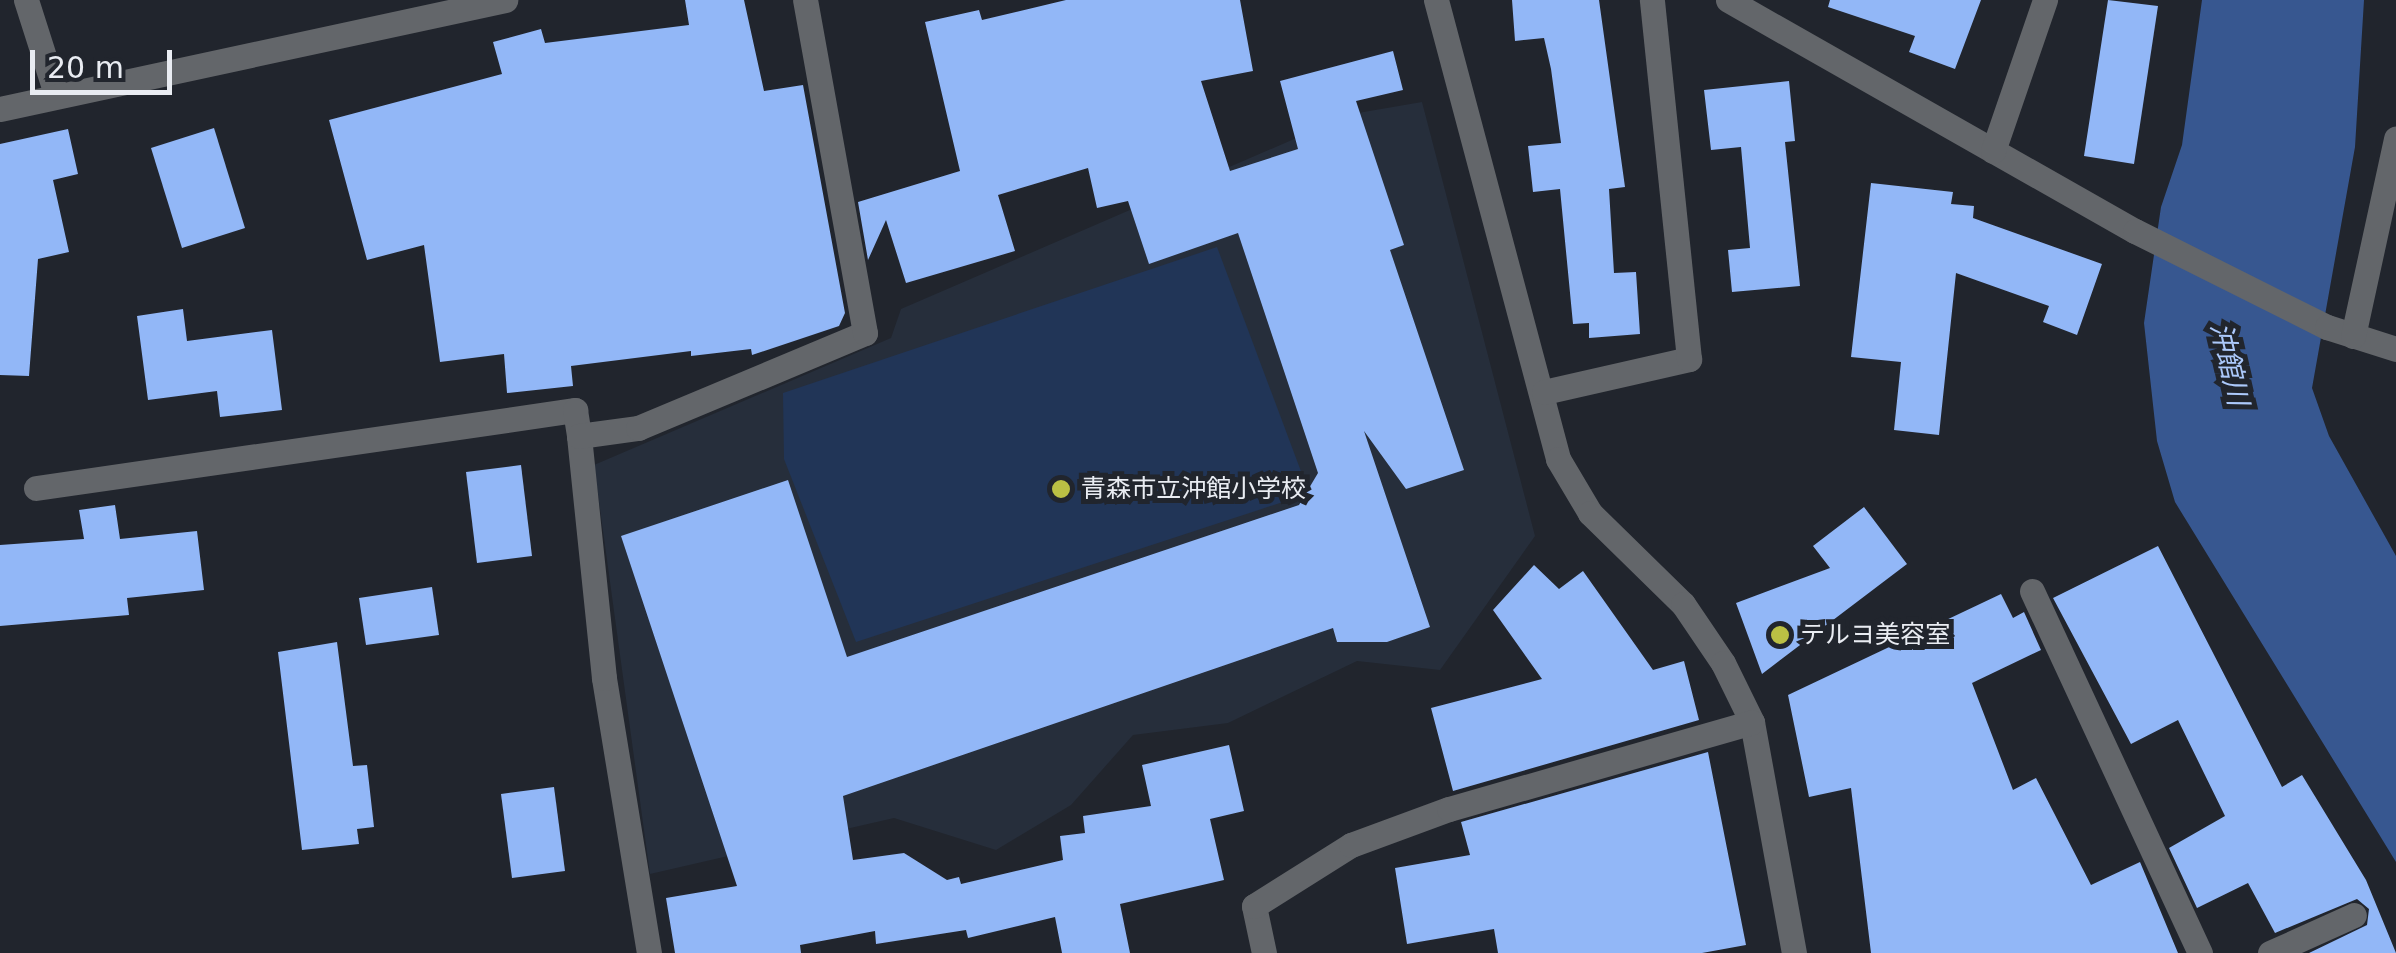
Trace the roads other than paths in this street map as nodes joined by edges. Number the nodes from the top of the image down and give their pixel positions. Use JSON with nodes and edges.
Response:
{"nodes":[{"id":1,"x":26,"y":0,"type":"edge"},
{"id":2,"x":505,"y":0,"type":"edge"},
{"id":3,"x":805,"y":0,"type":"edge"},
{"id":4,"x":1436,"y":0,"type":"edge"},
{"id":5,"x":1652,"y":0,"type":"edge"},
{"id":6,"x":1728,"y":0,"type":"edge"},
{"id":7,"x":2045,"y":0,"type":"edge"},
{"id":8,"x":1774,"y":11,"type":"edge"},
{"id":9,"x":56,"y":94,"type":"junction"},
{"id":10,"x":0,"y":109,"type":"edge"},
{"id":11,"x":2396,"y":140,"type":"edge"},
{"id":12,"x":1993,"y":151,"type":"junction"},
{"id":13,"x":2353,"y":336,"type":"junction"},
{"id":14,"x":2396,"y":349,"type":"edge"},
{"id":15,"x":1544,"y":392,"type":"junction"},
{"id":16,"x":579,"y":436,"type":"junction"},
{"id":17,"x":36,"y":488,"type":"dead end"},
{"id":18,"x":2032,"y":591,"type":"dead end"},
{"id":19,"x":1752,"y":722,"type":"junction"},
{"id":20,"x":2354,"y":915,"type":"dead end"},
{"id":21,"x":648,"y":953,"type":"edge"},
{"id":22,"x":1264,"y":953,"type":"edge"},
{"id":23,"x":1794,"y":953,"type":"edge"},
{"id":24,"x":2200,"y":953,"type":"edge"},
{"id":25,"x":2270,"y":953,"type":"edge"}],
"edges":[{"from":1,"to":9,"type":"street"},
{"from":2,"to":9,"type":"street"},
{"from":3,"to":16,"type":"street"},
{"from":4,"to":15,"type":"street"},
{"from":5,"to":15,"type":"street"},
{"from":6,"to":8,"type":"street"},
{"from":7,"to":12,"type":"street"},
{"from":8,"to":12,"type":"street"},
{"from":9,"to":10,"type":"street"},
{"from":11,"to":13,"type":"street"},
{"from":12,"to":13,"type":"street"},
{"from":13,"to":14,"type":"street"},
{"from":15,"to":19,"type":"street"},
{"from":16,"to":17,"type":"street"},
{"from":16,"to":21,"type":"street"},
{"from":18,"to":24,"type":"street"},
{"from":19,"to":22,"type":"street"},
{"from":19,"to":23,"type":"street"},
{"from":20,"to":25,"type":"street"}]}
